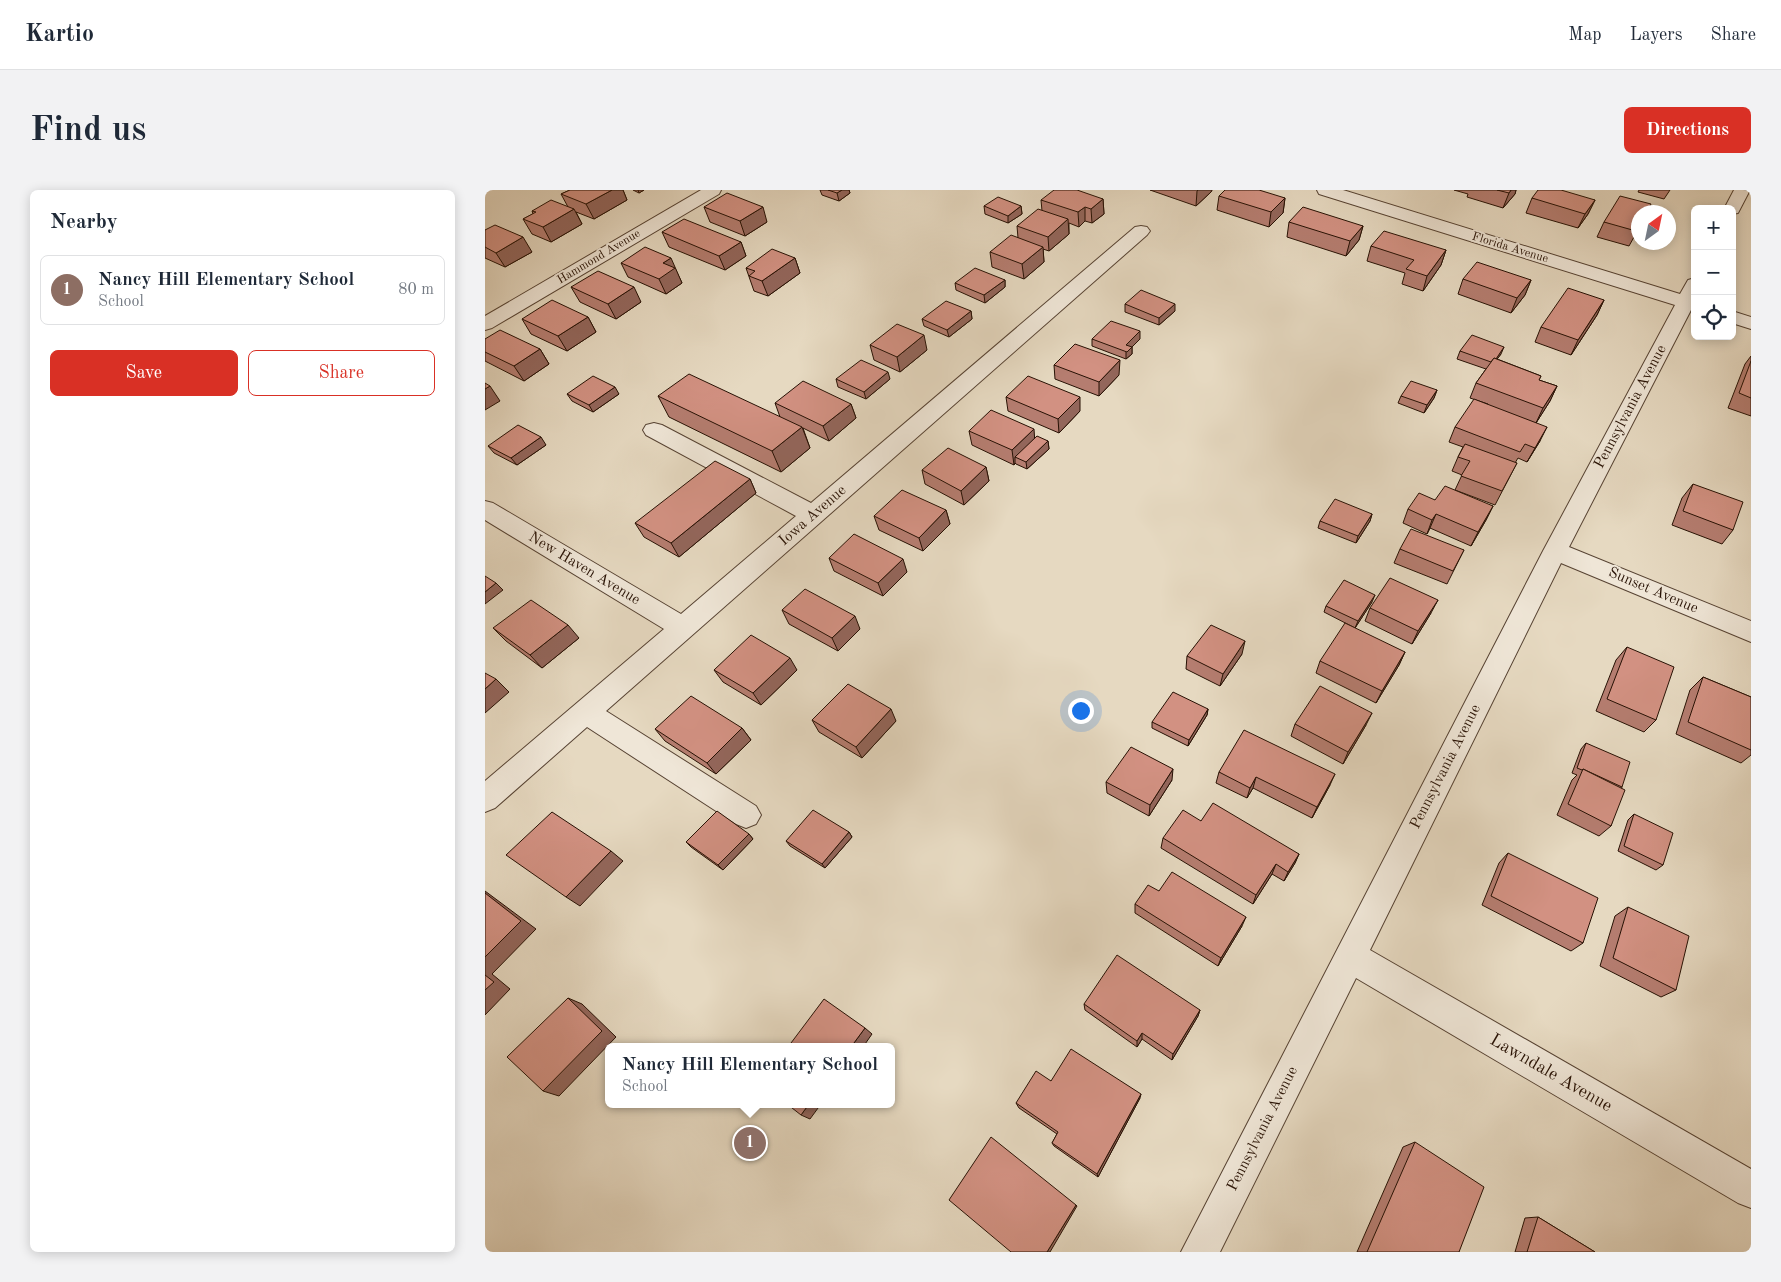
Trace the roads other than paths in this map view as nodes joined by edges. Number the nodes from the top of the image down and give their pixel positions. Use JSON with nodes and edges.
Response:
{"nodes":[{"id":1,"x":713,"y":190,"type":"edge"},
{"id":2,"x":1325,"y":190,"type":"edge"},
{"id":3,"x":1742,"y":190,"type":"edge"},
{"id":4,"x":1734,"y":205,"type":"edge"},
{"id":5,"x":1141,"y":231,"type":"dead end"},
{"id":6,"x":1691,"y":297,"type":"edge"},
{"id":7,"x":1691,"y":299,"type":"edge"},
{"id":8,"x":1736,"y":318,"type":"edge"},
{"id":9,"x":1751,"y":323,"type":"edge"},
{"id":10,"x":485,"y":324,"type":"edge"},
{"id":11,"x":654,"y":430,"type":"dead end"},
{"id":12,"x":485,"y":510,"type":"edge"},
{"id":13,"x":814,"y":515,"type":"junction"},
{"id":14,"x":1555,"y":551,"type":"junction"},
{"id":15,"x":683,"y":628,"type":"junction"},
{"id":16,"x":1751,"y":632,"type":"edge"},
{"id":17,"x":586,"y":712,"type":"junction"},
{"id":18,"x":485,"y":800,"type":"edge"},
{"id":19,"x":746,"y":815,"type":"dead end"},
{"id":20,"x":1351,"y":956,"type":"junction"},
{"id":21,"x":1751,"y":1190,"type":"edge"},
{"id":22,"x":1199,"y":1252,"type":"edge"}],
"edges":[{"from":1,"to":10,"type":"street","name":"Hammond Avenue"},
{"from":2,"to":6,"type":"street","name":"Florida Avenue"},
{"from":3,"to":4,"type":"street"},
{"from":5,"to":13,"type":"street","name":"Iowa Avenue"},
{"from":7,"to":14,"type":"street","name":"Pennsylvania Avenue"},
{"from":8,"to":9,"type":"street"},
{"from":11,"to":13,"type":"street"},
{"from":12,"to":15,"type":"street","name":"New Haven Avenue"},
{"from":13,"to":15,"type":"street","name":"Iowa Avenue"},
{"from":14,"to":16,"type":"street","name":"Sunset Avenue"},
{"from":14,"to":20,"type":"street","name":"Pennsylvania Avenue"},
{"from":15,"to":17,"type":"street","name":"Iowa Avenue"},
{"from":17,"to":18,"type":"street","name":"Iowa Avenue"},
{"from":17,"to":19,"type":"street"},
{"from":20,"to":21,"type":"street","name":"Lawndale Avenue"},
{"from":20,"to":22,"type":"street","name":"Pennsylvania Avenue"}]}
